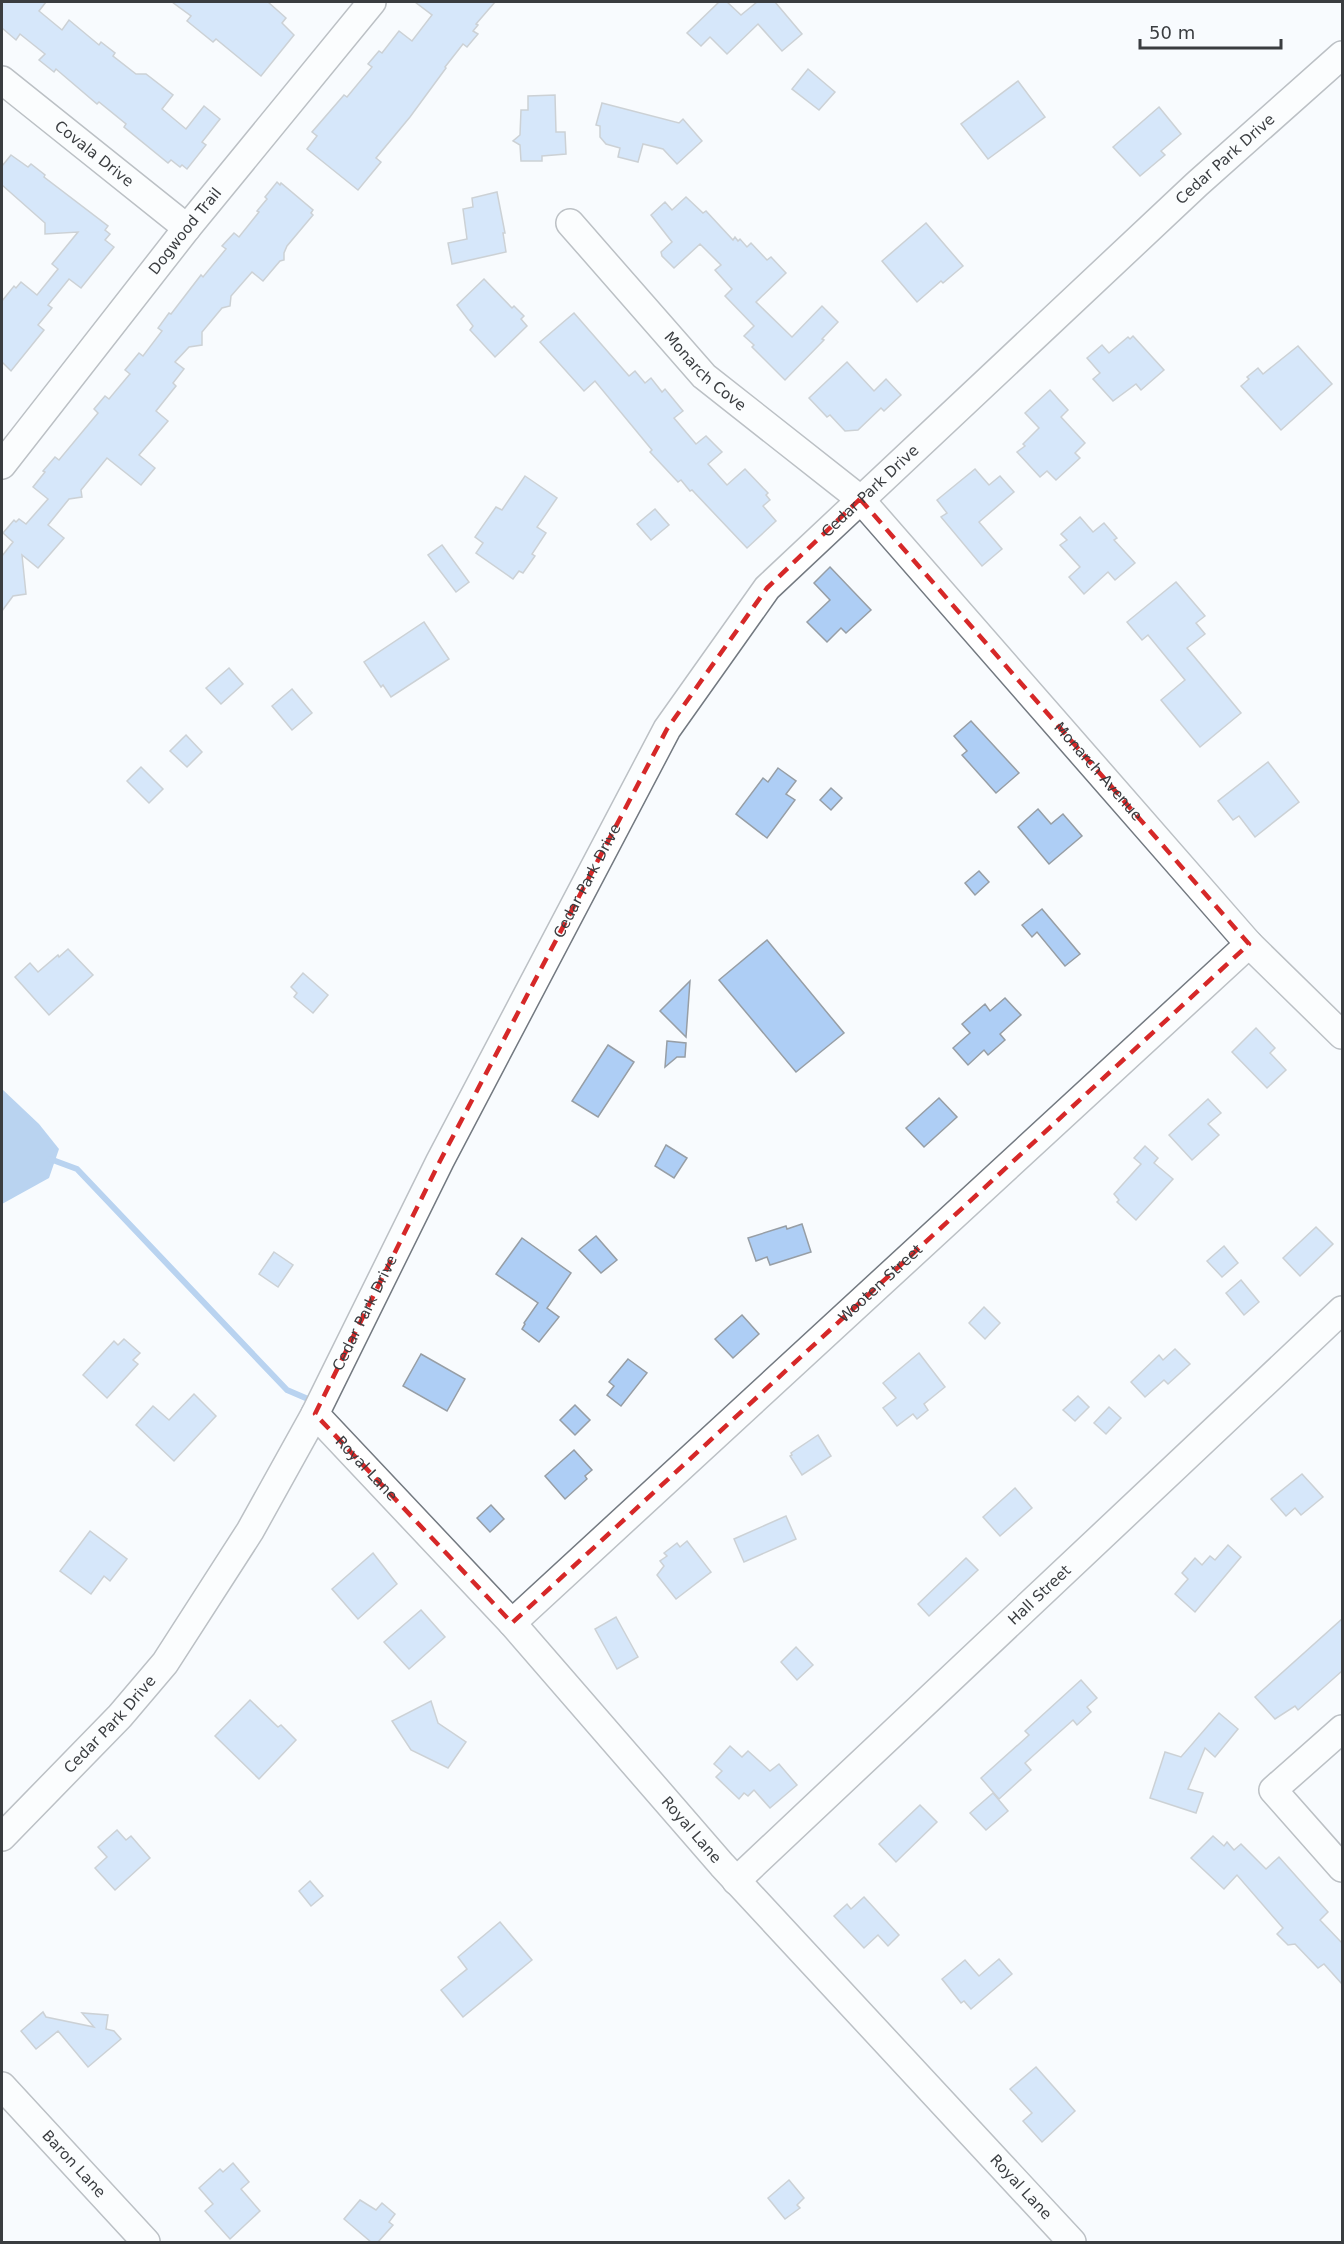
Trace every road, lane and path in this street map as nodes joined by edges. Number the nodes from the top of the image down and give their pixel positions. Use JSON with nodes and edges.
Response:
{"nodes":[{"id":1,"x":358,"y":6,"type":"edge"},
{"id":2,"x":1342,"y":55,"type":"edge"},
{"id":3,"x":2,"y":80,"type":"edge"},
{"id":4,"x":570,"y":223,"type":"dead end"},
{"id":5,"x":187,"y":228,"type":"junction"},
{"id":6,"x":2,"y":465,"type":"edge"},
{"id":7,"x":860,"y":499,"type":"junction"},
{"id":8,"x":1249,"y":944,"type":"junction"},
{"id":9,"x":1342,"y":1035,"type":"edge"},
{"id":10,"x":1342,"y":1310,"type":"edge"},
{"id":11,"x":315,"y":1414,"type":"junction"},
{"id":12,"x":512,"y":1623,"type":"junction"},
{"id":13,"x":1342,"y":1728,"type":"edge"},
{"id":14,"x":2,"y":1837,"type":"edge"},
{"id":15,"x":1342,"y":1868,"type":"edge"},
{"id":16,"x":736,"y":1881,"type":"junction"},
{"id":17,"x":2,"y":2086,"type":"edge"},
{"id":18,"x":146,"y":2242,"type":"edge"},
{"id":19,"x":1072,"y":2242,"type":"edge"}],
"edges":[{"from":1,"to":5,"type":"street","name":"Dogwood Trail"},
{"from":2,"to":7,"type":"street","name":"Cedar Park Drive"},
{"from":3,"to":5,"type":"street","name":"Covala Drive"},
{"from":4,"to":7,"type":"street","name":"Monarch Cove"},
{"from":5,"to":6,"type":"street","name":"Dogwood Trail"},
{"from":7,"to":8,"type":"street","name":"Monarch Avenue"},
{"from":7,"to":11,"type":"street","name":"Cedar Park Drive"},
{"from":8,"to":9,"type":"street","name":"Monarch Avenue"},
{"from":8,"to":12,"type":"street","name":"Wooten Street"},
{"from":10,"to":16,"type":"street","name":"Hall Street"},
{"from":11,"to":12,"type":"street","name":"Royal Lane"},
{"from":11,"to":14,"type":"street","name":"Cedar Park Drive"},
{"from":12,"to":16,"type":"street","name":"Royal Lane"},
{"from":13,"to":15,"type":"street"},
{"from":16,"to":19,"type":"street","name":"Royal Lane"},
{"from":17,"to":18,"type":"street","name":"Baron Lane"}]}
